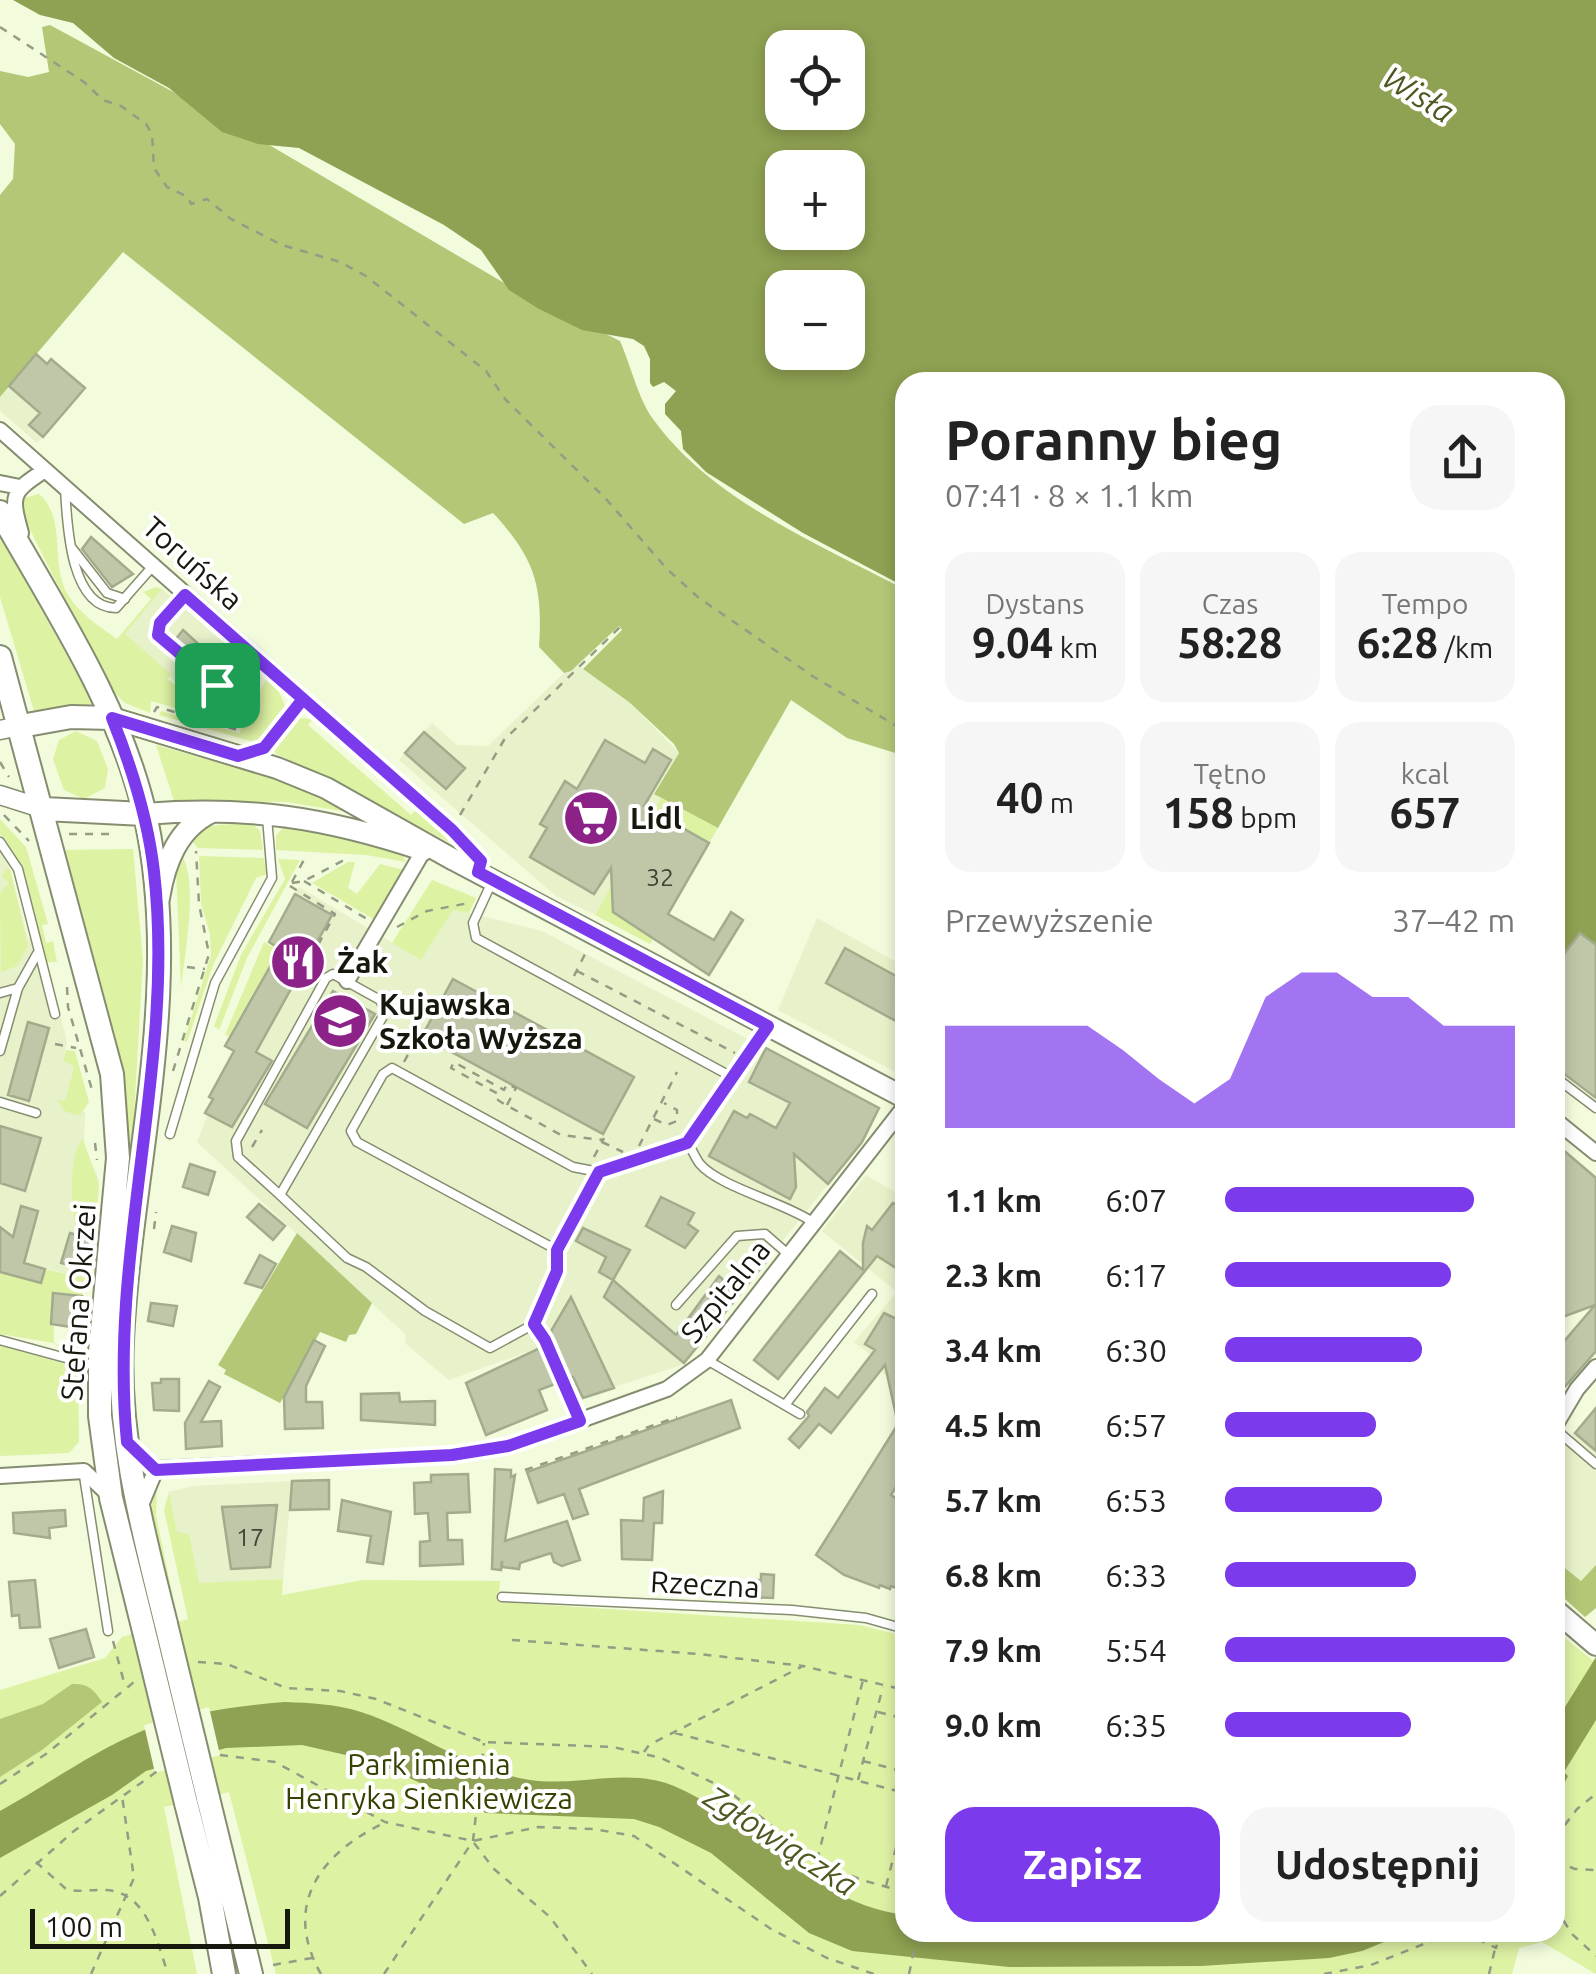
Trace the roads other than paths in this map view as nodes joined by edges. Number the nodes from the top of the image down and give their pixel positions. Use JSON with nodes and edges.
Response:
{"nodes":[{"id":1,"x":0,"y":430,"type":"edge"},
{"id":2,"x":45,"y":470,"type":"junction"},
{"id":3,"x":0,"y":483,"type":"edge"},
{"id":4,"x":20,"y":487,"type":"junction"},
{"id":5,"x":65,"y":488,"type":"junction"},
{"id":6,"x":0,"y":512,"type":"edge"},
{"id":7,"x":20,"y":547,"type":"junction"},
{"id":8,"x":153,"y":566,"type":"junction"},
{"id":9,"x":185,"y":595,"type":"junction"},
{"id":10,"x":251,"y":654,"type":"junction"},
{"id":11,"x":0,"y":657,"type":"edge"},
{"id":12,"x":303,"y":699,"type":"junction"},
{"id":13,"x":112,"y":718,"type":"junction"},
{"id":14,"x":10,"y":728,"type":"edge"},
{"id":15,"x":238,"y":756,"type":"junction"},
{"id":16,"x":5,"y":790,"type":"edge"},
{"id":17,"x":44,"y":809,"type":"junction"},
{"id":18,"x":214,"y":812,"type":"junction"},
{"id":19,"x":267,"y":813,"type":"junction"},
{"id":20,"x":144,"y":814,"type":"junction"},
{"id":21,"x":0,"y":842,"type":"edge"},
{"id":22,"x":426,"y":847,"type":"junction"},
{"id":23,"x":11,"y":855,"type":"junction"},
{"id":24,"x":0,"y":861,"type":"edge"},
{"id":25,"x":486,"y":876,"type":"junction"},
{"id":26,"x":157,"y":905,"type":"junction"},
{"id":27,"x":38,"y":950,"type":"junction"},
{"id":28,"x":340,"y":977,"type":"junction"},
{"id":29,"x":18,"y":988,"type":"junction"},
{"id":30,"x":0,"y":992,"type":"edge"},
{"id":31,"x":55,"y":1014,"type":"dead end"},
{"id":32,"x":768,"y":1026,"type":"junction"},
{"id":33,"x":0,"y":1052,"type":"edge"},
{"id":34,"x":732,"y":1076,"type":"junction"},
{"id":35,"x":1565,"y":1085,"type":"edge"},
{"id":36,"x":895,"y":1093,"type":"edge"},
{"id":37,"x":0,"y":1102,"type":"edge"},
{"id":38,"x":1596,"y":1108,"type":"edge"},
{"id":39,"x":36,"y":1113,"type":"dead end"},
{"id":40,"x":895,"y":1119,"type":"edge"},
{"id":41,"x":1565,"y":1128,"type":"edge"},
{"id":42,"x":170,"y":1134,"type":"dead end"},
{"id":43,"x":687,"y":1143,"type":"junction"},
{"id":44,"x":1596,"y":1153,"type":"edge"},
{"id":45,"x":599,"y":1172,"type":"junction"},
{"id":46,"x":280,"y":1194,"type":"junction"},
{"id":47,"x":814,"y":1223,"type":"junction"},
{"id":48,"x":557,"y":1250,"type":"junction"},
{"id":49,"x":789,"y":1255,"type":"junction"},
{"id":50,"x":872,"y":1294,"type":"dead end"},
{"id":51,"x":676,"y":1305,"type":"dead end"},
{"id":52,"x":534,"y":1324,"type":"junction"},
{"id":53,"x":0,"y":1340,"type":"edge"},
{"id":54,"x":707,"y":1360,"type":"junction"},
{"id":55,"x":99,"y":1367,"type":"junction"},
{"id":56,"x":1596,"y":1367,"type":"edge"},
{"id":57,"x":785,"y":1406,"type":"junction"},
{"id":58,"x":1565,"y":1410,"type":"edge"},
{"id":59,"x":800,"y":1414,"type":"dead end"},
{"id":60,"x":580,"y":1421,"type":"junction"},
{"id":61,"x":102,"y":1434,"type":"junction"},
{"id":62,"x":1565,"y":1436,"type":"edge"},
{"id":63,"x":127,"y":1442,"type":"junction"},
{"id":64,"x":1596,"y":1464,"type":"edge"},
{"id":65,"x":156,"y":1470,"type":"junction"},
{"id":66,"x":84,"y":1472,"type":"junction"},
{"id":67,"x":0,"y":1476,"type":"edge"},
{"id":68,"x":111,"y":1498,"type":"junction"},
{"id":69,"x":139,"y":1514,"type":"junction"},
{"id":70,"x":502,"y":1597,"type":"dead end"},
{"id":71,"x":1565,"y":1619,"type":"edge"},
{"id":72,"x":895,"y":1626,"type":"edge"},
{"id":73,"x":155,"y":1627,"type":"junction"},
{"id":74,"x":108,"y":1631,"type":"dead end"},
{"id":75,"x":1596,"y":1645,"type":"edge"},
{"id":76,"x":197,"y":1800,"type":"junction"},
{"id":77,"x":261,"y":1970,"type":"edge"},
{"id":78,"x":224,"y":1974,"type":"edge"}],
"edges":[{"from":1,"to":2,"type":"street","name":"Toruńska"},
{"from":2,"to":4,"type":"street"},
{"from":2,"to":5,"type":"street","name":"Toruńska"},
{"from":3,"to":4,"type":"street"},
{"from":4,"to":7,"type":"street"},
{"from":5,"to":8,"type":"street","name":"Toruńska"},
{"from":5,"to":8,"type":"lane"},
{"from":6,"to":7,"type":"main road"},
{"from":7,"to":13,"type":"main road"},
{"from":8,"to":9,"type":"street","name":"Toruńska"},
{"from":9,"to":10,"type":"street","name":"Toruńska"},
{"from":9,"to":10,"type":"lane"},
{"from":10,"to":12,"type":"street","name":"Toruńska"},
{"from":11,"to":14,"type":"main road"},
{"from":12,"to":15,"type":"street"},
{"from":12,"to":25,"type":"street","name":"Toruńska"},
{"from":13,"to":14,"type":"main road"},
{"from":13,"to":15,"type":"main road"},
{"from":13,"to":20,"type":"main road","name":"Stefana Okrzei"},
{"from":14,"to":17,"type":"main road","name":"Stefana Okrzei"},
{"from":15,"to":22,"type":"main road"},
{"from":16,"to":17,"type":"street"},
{"from":17,"to":20,"type":"main road"},
{"from":17,"to":55,"type":"main road","name":"Stefana Okrzei"},
{"from":18,"to":19,"type":"main road"},
{"from":18,"to":20,"type":"main road"},
{"from":18,"to":26,"type":"main road"},
{"from":19,"to":22,"type":"main road"},
{"from":19,"to":42,"type":"lane"},
{"from":20,"to":26,"type":"main road","name":"Stefana Okrzei"},
{"from":21,"to":23,"type":"lane"},
{"from":22,"to":25,"type":"main road"},
{"from":22,"to":28,"type":"street"},
{"from":23,"to":24,"type":"lane"},
{"from":23,"to":27,"type":"lane"},
{"from":25,"to":32,"type":"main road"},
{"from":25,"to":34,"type":"lane"},
{"from":26,"to":63,"type":"main road","name":"Stefana Okrzei"},
{"from":27,"to":29,"type":"lane"},
{"from":27,"to":31,"type":"lane"},
{"from":28,"to":46,"type":"lane"},
{"from":28,"to":46,"type":"lane"},
{"from":29,"to":30,"type":"lane"},
{"from":29,"to":33,"type":"lane"},
{"from":32,"to":34,"type":"lane"},
{"from":32,"to":36,"type":"main road"},
{"from":34,"to":43,"type":"lane"},
{"from":35,"to":38,"type":"lane"},
{"from":37,"to":39,"type":"lane"},
{"from":40,"to":47,"type":"street","name":"Szpitalna"},
{"from":41,"to":44,"type":"street"},
{"from":43,"to":45,"type":"lane"},
{"from":43,"to":47,"type":"lane"},
{"from":45,"to":48,"type":"lane"},
{"from":45,"to":48,"type":"lane"},
{"from":46,"to":52,"type":"lane"},
{"from":47,"to":49,"type":"street","name":"Szpitalna"},
{"from":48,"to":52,"type":"lane"},
{"from":49,"to":51,"type":"lane"},
{"from":49,"to":54,"type":"street","name":"Szpitalna"},
{"from":50,"to":57,"type":"lane"},
{"from":52,"to":60,"type":"lane"},
{"from":53,"to":55,"type":"lane"},
{"from":54,"to":57,"type":"lane"},
{"from":54,"to":60,"type":"street","name":"Szpitalna"},
{"from":55,"to":61,"type":"main road","name":"Stefana Okrzei"},
{"from":56,"to":58,"type":"street"},
{"from":57,"to":59,"type":"lane"},
{"from":60,"to":65,"type":"street","name":"Szpitalna"},
{"from":61,"to":66,"type":"street"},
{"from":61,"to":68,"type":"main road","name":"Stefana Okrzei"},
{"from":62,"to":64,"type":"lane"},
{"from":63,"to":65,"type":"street"},
{"from":63,"to":69,"type":"main road","name":"Stefana Okrzei"},
{"from":65,"to":69,"type":"street"},
{"from":66,"to":67,"type":"street"},
{"from":66,"to":68,"type":"street"},
{"from":66,"to":74,"type":"lane"},
{"from":68,"to":73,"type":"main road","name":"Stefana Okrzei"},
{"from":69,"to":73,"type":"main road","name":"Stefana Okrzei"},
{"from":70,"to":72,"type":"lane","name":"Rzeczna"},
{"from":71,"to":75,"type":"main road"},
{"from":73,"to":76,"type":"main road","name":"Stefana Okrzei","bridge":true},
{"from":76,"to":77,"type":"main road","name":"Stefana Okrzei"},
{"from":76,"to":78,"type":"main road","name":"Stefana Okrzei"}]}
